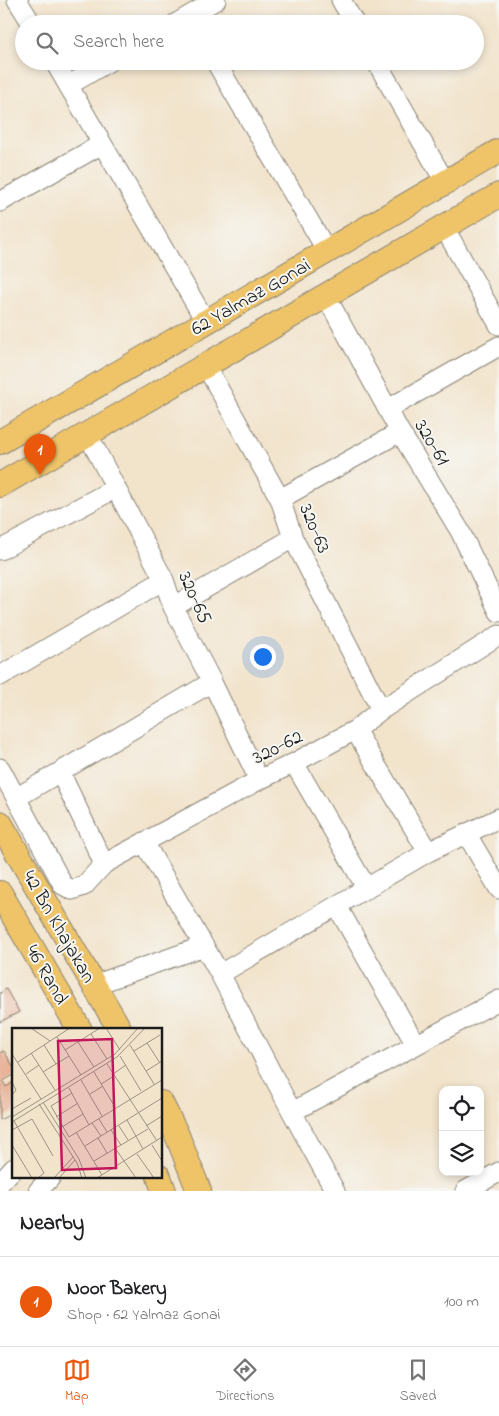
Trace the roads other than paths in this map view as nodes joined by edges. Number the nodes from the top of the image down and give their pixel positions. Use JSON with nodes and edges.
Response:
{"nodes":[{"id":1,"x":17,"y":0,"type":"edge"},
{"id":2,"x":216,"y":0,"type":"edge"},
{"id":3,"x":342,"y":0,"type":"edge"},
{"id":4,"x":26,"y":15,"type":"edge"},
{"id":5,"x":195,"y":15,"type":"edge"},
{"id":6,"x":350,"y":15,"type":"edge"},
{"id":7,"x":60,"y":70,"type":"edge"},
{"id":8,"x":95,"y":70,"type":"edge"},
{"id":9,"x":220,"y":70,"type":"edge"},
{"id":10,"x":381,"y":70,"type":"edge"},
{"id":11,"x":69,"y":85,"type":"junction"},
{"id":12,"x":102,"y":144,"type":"junction"},
{"id":13,"x":499,"y":151,"type":"edge"},
{"id":14,"x":445,"y":182,"type":"junction"},
{"id":15,"x":499,"y":195,"type":"edge"},
{"id":16,"x":0,"y":202,"type":"edge"},
{"id":17,"x":444,"y":227,"type":"junction"},
{"id":18,"x":327,"y":251,"type":"junction"},
{"id":19,"x":326,"y":296,"type":"junction"},
{"id":20,"x":206,"y":322,"type":"junction"},
{"id":21,"x":499,"y":323,"type":"edge"},
{"id":22,"x":499,"y":346,"type":"edge"},
{"id":23,"x":206,"y":366,"type":"junction"},
{"id":24,"x":388,"y":409,"type":"junction"},
{"id":25,"x":400,"y":432,"type":"junction"},
{"id":26,"x":88,"y":435,"type":"junction"},
{"id":27,"x":0,"y":442,"type":"edge"},
{"id":28,"x":0,"y":485,"type":"edge"},
{"id":29,"x":116,"y":488,"type":"junction"},
{"id":30,"x":280,"y":500,"type":"junction"},
{"id":31,"x":293,"y":538,"type":"junction"},
{"id":32,"x":0,"y":550,"type":"edge"},
{"id":33,"x":164,"y":580,"type":"junction"},
{"id":34,"x":173,"y":607,"type":"junction"},
{"id":35,"x":499,"y":612,"type":"edge"},
{"id":36,"x":499,"y":635,"type":"edge"},
{"id":37,"x":0,"y":676,"type":"edge"},
{"id":38,"x":212,"y":682,"type":"junction"},
{"id":39,"x":381,"y":710,"type":"junction"},
{"id":40,"x":355,"y":730,"type":"junction"},
{"id":41,"x":294,"y":764,"type":"junction"},
{"id":42,"x":0,"y":768,"type":"edge"},
{"id":43,"x":60,"y":772,"type":"junction"},
{"id":44,"x":259,"y":780,"type":"junction"},
{"id":45,"x":16,"y":798,"type":"junction"},
{"id":46,"x":499,"y":818,"type":"edge"},
{"id":47,"x":0,"y":823,"type":"edge"},
{"id":48,"x":466,"y":833,"type":"junction"},
{"id":49,"x":144,"y":842,"type":"junction"},
{"id":50,"x":428,"y":852,"type":"junction"},
{"id":51,"x":104,"y":864,"type":"junction"},
{"id":52,"x":367,"y":889,"type":"junction"},
{"id":53,"x":499,"y":889,"type":"edge"},
{"id":54,"x":0,"y":893,"type":"edge"},
{"id":55,"x":337,"y":906,"type":"junction"},
{"id":56,"x":204,"y":946,"type":"junction"},
{"id":57,"x":220,"y":974,"type":"junction"},
{"id":58,"x":94,"y":984,"type":"junction"},
{"id":59,"x":498,"y":1003,"type":"edge"},
{"id":60,"x":79,"y":1028,"type":"edge"},
{"id":61,"x":119,"y":1028,"type":"edge"},
{"id":62,"x":416,"y":1045,"type":"junction"},
{"id":63,"x":162,"y":1105,"type":"edge"},
{"id":64,"x":292,"y":1112,"type":"junction"},
{"id":65,"x":12,"y":1170,"type":"edge"},
{"id":66,"x":499,"y":1172,"type":"edge"},
{"id":67,"x":50,"y":1178,"type":"edge"},
{"id":68,"x":159,"y":1178,"type":"edge"},
{"id":69,"x":0,"y":1183,"type":"edge"},
{"id":70,"x":38,"y":1191,"type":"edge"},
{"id":71,"x":164,"y":1191,"type":"edge"},
{"id":72,"x":199,"y":1191,"type":"edge"},
{"id":73,"x":336,"y":1191,"type":"edge"},
{"id":74,"x":465,"y":1191,"type":"edge"}],
"edges":[{"from":1,"to":4,"type":"street"},
{"from":2,"to":5,"type":"street"},
{"from":3,"to":6,"type":"street"},
{"from":7,"to":11,"type":"street"},
{"from":8,"to":11,"type":"street"},
{"from":9,"to":18,"type":"street"},
{"from":10,"to":14,"type":"street"},
{"from":11,"to":12,"type":"street"},
{"from":12,"to":16,"type":"street"},
{"from":12,"to":20,"type":"street"},
{"from":13,"to":14,"type":"main road","name":"62 Yalmaz Gonai"},
{"from":14,"to":18,"type":"main road","name":"62 Yalmaz Gonai"},
{"from":15,"to":17,"type":"main road","name":"62 Yalmaz Gonai"},
{"from":17,"to":19,"type":"main road","name":"62 Yalmaz Gonai"},
{"from":17,"to":21,"type":"street"},
{"from":18,"to":20,"type":"main road","name":"62 Yalmaz Gonai"},
{"from":19,"to":23,"type":"main road","name":"62 Yalmaz Gonai"},
{"from":19,"to":24,"type":"street","name":"320-61"},
{"from":20,"to":27,"type":"main road","name":"62 Yalmaz Gonai"},
{"from":22,"to":24,"type":"street"},
{"from":23,"to":26,"type":"main road","name":"62 Yalmaz Gonai"},
{"from":23,"to":30,"type":"street","name":"320-63"},
{"from":24,"to":25,"type":"street","name":"320-61"},
{"from":25,"to":30,"type":"street"},
{"from":25,"to":35,"type":"street","name":"320-61"},
{"from":26,"to":28,"type":"main road","name":"62 Yalmaz Gonai"},
{"from":26,"to":29,"type":"street","name":"320-65"},
{"from":29,"to":32,"type":"street"},
{"from":29,"to":33,"type":"street","name":"320-65"},
{"from":30,"to":31,"type":"street","name":"320-63"},
{"from":31,"to":34,"type":"street"},
{"from":31,"to":39,"type":"street","name":"320-63"},
{"from":33,"to":34,"type":"street","name":"320-65"},
{"from":33,"to":37,"type":"street"},
{"from":34,"to":38,"type":"street","name":"320-65"},
{"from":36,"to":39,"type":"street","name":"320-62"},
{"from":38,"to":43,"type":"street"},
{"from":38,"to":44,"type":"street","name":"320-65"},
{"from":39,"to":40,"type":"street","name":"320-62"},
{"from":40,"to":41,"type":"street","name":"320-62"},
{"from":40,"to":50,"type":"street"},
{"from":41,"to":44,"type":"street","name":"320-62"},
{"from":41,"to":52,"type":"street"},
{"from":42,"to":45,"type":"street"},
{"from":43,"to":45,"type":"street"},
{"from":43,"to":51,"type":"street"},
{"from":44,"to":49,"type":"street","name":"320-62"},
{"from":45,"to":51,"type":"street","name":"320-62"},
{"from":46,"to":48,"type":"street"},
{"from":47,"to":58,"type":"main road","name":"42 Bn Khajakan"},
{"from":48,"to":50,"type":"street"},
{"from":48,"to":53,"type":"street"},
{"from":49,"to":51,"type":"street","name":"320-62"},
{"from":49,"to":56,"type":"street"},
{"from":50,"to":52,"type":"street"},
{"from":52,"to":55,"type":"street"},
{"from":54,"to":60,"type":"main road","name":"46 Rand"},
{"from":55,"to":57,"type":"street"},
{"from":55,"to":62,"type":"street"},
{"from":56,"to":57,"type":"street"},
{"from":56,"to":58,"type":"street"},
{"from":57,"to":64,"type":"street"},
{"from":58,"to":61,"type":"main road","name":"42 Bn Khajakan"},
{"from":59,"to":62,"type":"street"},
{"from":62,"to":64,"type":"street"},
{"from":63,"to":72,"type":"main road"},
{"from":64,"to":73,"type":"street"},
{"from":65,"to":69,"type":"street"},
{"from":66,"to":74,"type":"street"},
{"from":67,"to":70,"type":"street"},
{"from":68,"to":71,"type":"main road"}]}
